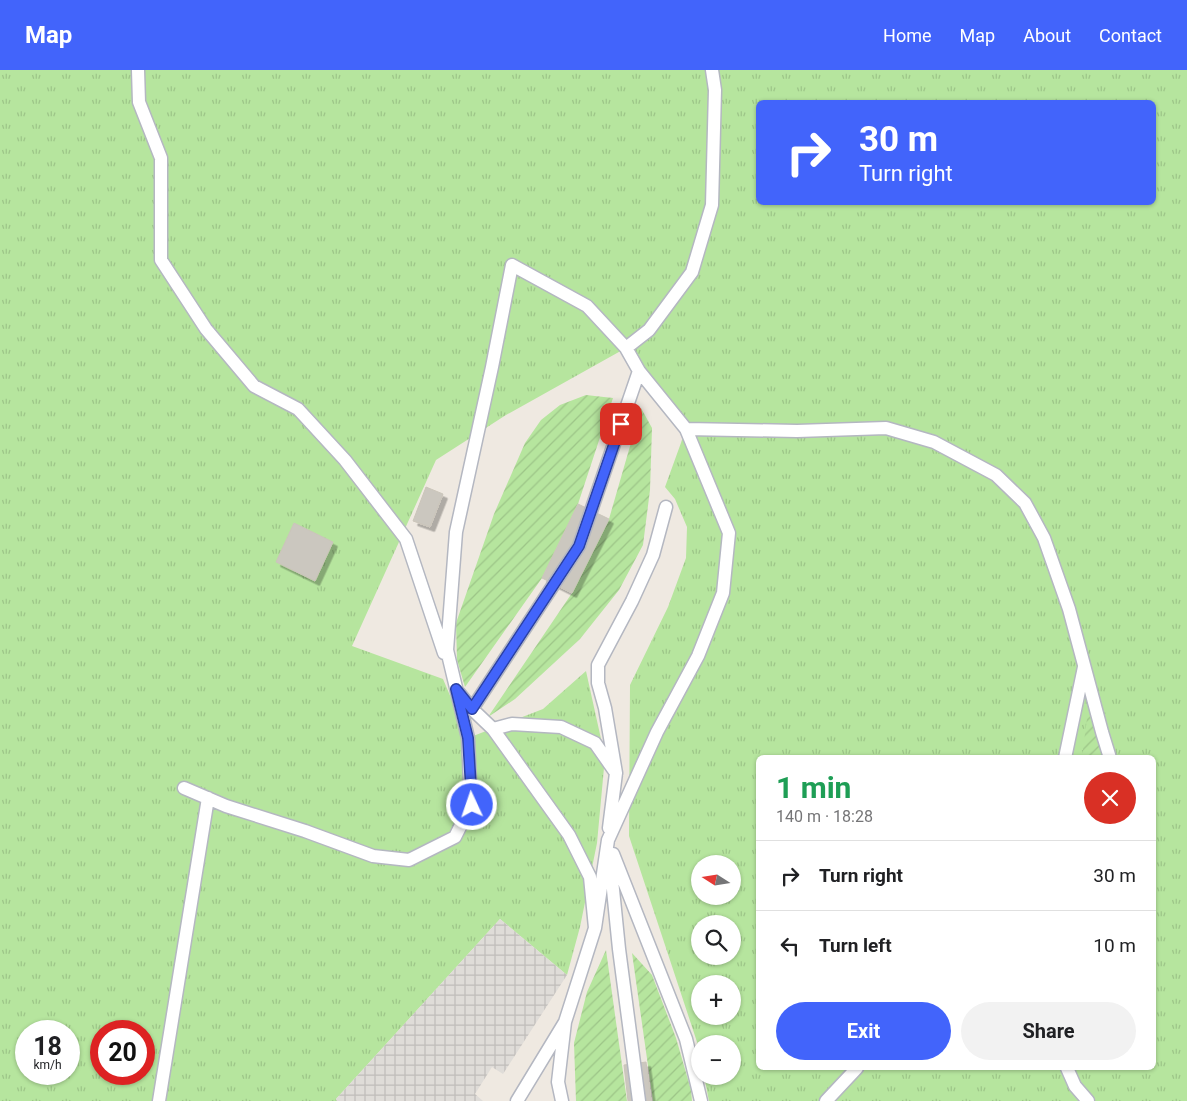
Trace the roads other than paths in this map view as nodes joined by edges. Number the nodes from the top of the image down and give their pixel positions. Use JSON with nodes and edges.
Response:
{"nodes":[{"id":1,"x":138,"y":70,"type":"edge"},
{"id":2,"x":712,"y":70,"type":"edge"},
{"id":3,"x":626,"y":348,"type":"junction"},
{"id":4,"x":639,"y":371,"type":"junction"},
{"id":5,"x":686,"y":429,"type":"junction"},
{"id":6,"x":666,"y":507,"type":"dead end"},
{"id":7,"x":1084,"y":664,"type":"junction"},
{"id":8,"x":456,"y":689,"type":"junction"},
{"id":9,"x":472,"y":709,"type":"junction"},
{"id":10,"x":493,"y":729,"type":"junction"},
{"id":11,"x":1066,"y":755,"type":"edge"},
{"id":12,"x":1109,"y":755,"type":"edge"},
{"id":13,"x":616,"y":773,"type":"junction"},
{"id":14,"x":184,"y":788,"type":"dead end"},
{"id":15,"x":208,"y":798,"type":"junction"},
{"id":16,"x":608,"y":840,"type":"junction"},
{"id":17,"x":595,"y":928,"type":"junction"},
{"id":18,"x":565,"y":1022,"type":"junction"},
{"id":19,"x":855,"y":1070,"type":"edge"},
{"id":20,"x":1068,"y":1070,"type":"edge"},
{"id":21,"x":159,"y":1101,"type":"edge"},
{"id":22,"x":517,"y":1101,"type":"edge"},
{"id":23,"x":562,"y":1101,"type":"edge"},
{"id":24,"x":638,"y":1101,"type":"edge"},
{"id":25,"x":701,"y":1101,"type":"edge"},
{"id":26,"x":826,"y":1101,"type":"edge"},
{"id":27,"x":1088,"y":1101,"type":"edge"}],
"edges":[{"from":1,"to":8,"type":"lane"},
{"from":2,"to":3,"type":"lane"},
{"from":3,"to":4,"type":"lane"},
{"from":3,"to":8,"type":"lane"},
{"from":4,"to":5,"type":"lane"},
{"from":4,"to":9,"type":"lane"},
{"from":5,"to":7,"type":"lane"},
{"from":5,"to":16,"type":"lane"},
{"from":6,"to":13,"type":"lane"},
{"from":7,"to":11,"type":"lane"},
{"from":7,"to":12,"type":"lane"},
{"from":8,"to":9,"type":"lane"},
{"from":8,"to":15,"type":"lane"},
{"from":9,"to":10,"type":"lane"},
{"from":10,"to":13,"type":"lane"},
{"from":10,"to":17,"type":"lane"},
{"from":13,"to":16,"type":"lane"},
{"from":14,"to":15,"type":"lane"},
{"from":15,"to":21,"type":"lane"},
{"from":16,"to":17,"type":"lane"},
{"from":16,"to":24,"type":"lane"},
{"from":16,"to":25,"type":"lane"},
{"from":17,"to":18,"type":"lane"},
{"from":18,"to":22,"type":"lane"},
{"from":18,"to":23,"type":"lane"},
{"from":19,"to":26,"type":"lane"},
{"from":20,"to":27,"type":"lane"}]}
